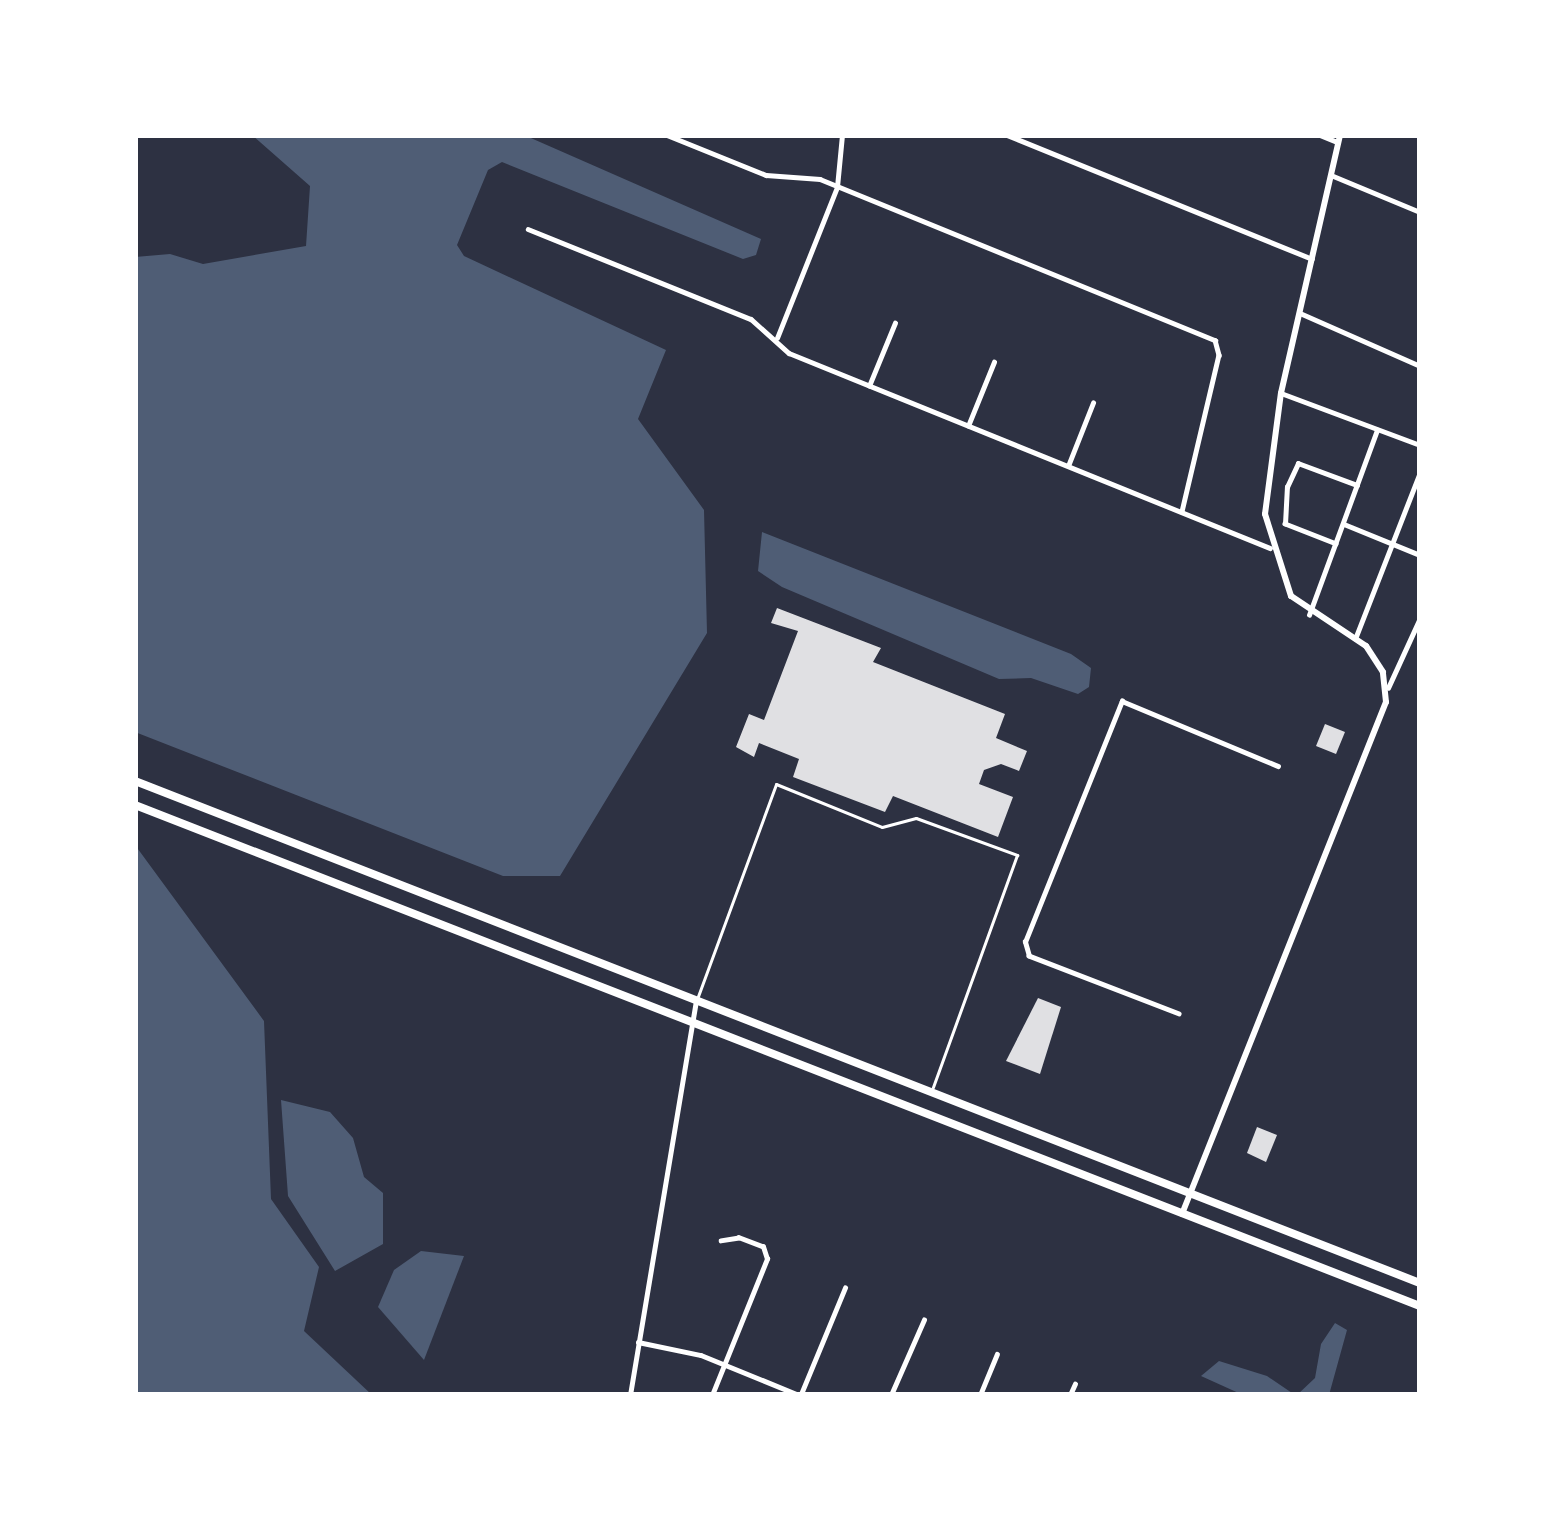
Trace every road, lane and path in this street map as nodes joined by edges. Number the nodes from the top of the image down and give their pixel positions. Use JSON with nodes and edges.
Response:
{"nodes":[{"id":1,"x":667,"y":135,"type":"edge"},
{"id":2,"x":842,"y":135,"type":"edge"},
{"id":3,"x":1006,"y":135,"type":"edge"},
{"id":4,"x":1320,"y":135,"type":"edge"},
{"id":5,"x":1339,"y":139,"type":"edge"},
{"id":6,"x":1331,"y":175,"type":"junction"},
{"id":7,"x":837,"y":188,"type":"junction"},
{"id":8,"x":1420,"y":212,"type":"edge"},
{"id":9,"x":528,"y":229,"type":"dead end"},
{"id":10,"x":1312,"y":259,"type":"junction"},
{"id":11,"x":1300,"y":313,"type":"junction"},
{"id":12,"x":895,"y":323,"type":"dead end"},
{"id":13,"x":776,"y":338,"type":"junction"},
{"id":14,"x":994,"y":362,"type":"dead end"},
{"id":15,"x":1420,"y":366,"type":"edge"},
{"id":16,"x":869,"y":386,"type":"junction"},
{"id":17,"x":1281,"y":393,"type":"junction"},
{"id":18,"x":1093,"y":403,"type":"dead end"},
{"id":19,"x":968,"y":426,"type":"junction"},
{"id":20,"x":1377,"y":430,"type":"junction"},
{"id":21,"x":1420,"y":445,"type":"edge"},
{"id":22,"x":1068,"y":466,"type":"junction"},
{"id":23,"x":1420,"y":472,"type":"edge"},
{"id":24,"x":1357,"y":485,"type":"junction"},
{"id":25,"x":1182,"y":512,"type":"junction"},
{"id":26,"x":1344,"y":524,"type":"junction"},
{"id":27,"x":1337,"y":544,"type":"junction"},
{"id":28,"x":1392,"y":544,"type":"junction"},
{"id":29,"x":1270,"y":548,"type":"junction"},
{"id":30,"x":1420,"y":555,"type":"edge"},
{"id":31,"x":1310,"y":615,"type":"junction"},
{"id":32,"x":1420,"y":619,"type":"edge"},
{"id":33,"x":1355,"y":638,"type":"junction"},
{"id":34,"x":1388,"y":688,"type":"junction"},
{"id":35,"x":1278,"y":766,"type":"dead end"},
{"id":36,"x":135,"y":781,"type":"edge"},
{"id":37,"x":135,"y":805,"type":"edge"},
{"id":38,"x":696,"y":1001,"type":"junction"},
{"id":39,"x":1179,"y":1014,"type":"dead end"},
{"id":40,"x":689,"y":1022,"type":"junction"},
{"id":41,"x":932,"y":1092,"type":"junction"},
{"id":42,"x":1191,"y":1192,"type":"junction"},
{"id":43,"x":1182,"y":1214,"type":"junction"},
{"id":44,"x":721,"y":1241,"type":"dead end"},
{"id":45,"x":1420,"y":1283,"type":"edge"},
{"id":46,"x":844,"y":1288,"type":"dead end"},
{"id":47,"x":1420,"y":1306,"type":"edge"},
{"id":48,"x":924,"y":1320,"type":"dead end"},
{"id":49,"x":638,"y":1342,"type":"junction"},
{"id":50,"x":997,"y":1354,"type":"dead end"},
{"id":51,"x":724,"y":1364,"type":"junction"},
{"id":52,"x":1075,"y":1384,"type":"dead end"},
{"id":53,"x":630,"y":1395,"type":"edge"},
{"id":54,"x":712,"y":1395,"type":"edge"},
{"id":55,"x":800,"y":1395,"type":"edge"},
{"id":56,"x":891,"y":1395,"type":"edge"},
{"id":57,"x":980,"y":1395,"type":"edge"},
{"id":58,"x":1070,"y":1395,"type":"edge"}],
"edges":[{"from":1,"to":7,"type":"street"},
{"from":2,"to":7,"type":"street"},
{"from":3,"to":10,"type":"street"},
{"from":4,"to":5,"type":"street"},
{"from":5,"to":6,"type":"street"},
{"from":6,"to":8,"type":"street"},
{"from":6,"to":10,"type":"street"},
{"from":7,"to":13,"type":"street"},
{"from":7,"to":25,"type":"street"},
{"from":9,"to":13,"type":"street"},
{"from":10,"to":11,"type":"street"},
{"from":11,"to":15,"type":"street"},
{"from":11,"to":17,"type":"street"},
{"from":12,"to":16,"type":"street"},
{"from":13,"to":16,"type":"street"},
{"from":14,"to":19,"type":"street"},
{"from":16,"to":19,"type":"street"},
{"from":17,"to":20,"type":"street"},
{"from":17,"to":29,"type":"street"},
{"from":18,"to":22,"type":"street"},
{"from":19,"to":22,"type":"street"},
{"from":20,"to":21,"type":"street"},
{"from":20,"to":24,"type":"street"},
{"from":22,"to":25,"type":"street"},
{"from":23,"to":28,"type":"street"},
{"from":24,"to":26,"type":"street"},
{"from":24,"to":27,"type":"street"},
{"from":25,"to":29,"type":"street"},
{"from":26,"to":27,"type":"street"},
{"from":26,"to":28,"type":"street"},
{"from":27,"to":31,"type":"street"},
{"from":28,"to":30,"type":"street"},
{"from":28,"to":33,"type":"street"},
{"from":29,"to":31,"type":"street"},
{"from":31,"to":33,"type":"street"},
{"from":32,"to":34,"type":"street"},
{"from":33,"to":34,"type":"street"},
{"from":34,"to":42,"type":"street"},
{"from":35,"to":39,"type":"street"},
{"from":36,"to":38,"type":"main road"},
{"from":37,"to":40,"type":"main road"},
{"from":38,"to":40,"type":"street"},
{"from":38,"to":41,"type":"main road"},
{"from":38,"to":41,"type":"lane"},
{"from":40,"to":43,"type":"main road"},
{"from":40,"to":49,"type":"street"},
{"from":41,"to":42,"type":"main road"},
{"from":42,"to":43,"type":"street"},
{"from":42,"to":45,"type":"main road"},
{"from":43,"to":47,"type":"main road"},
{"from":44,"to":51,"type":"street"},
{"from":46,"to":55,"type":"street"},
{"from":48,"to":56,"type":"street"},
{"from":49,"to":51,"type":"street"},
{"from":49,"to":53,"type":"street"},
{"from":50,"to":57,"type":"street"},
{"from":51,"to":54,"type":"street"},
{"from":51,"to":55,"type":"street"},
{"from":52,"to":58,"type":"street"}]}
